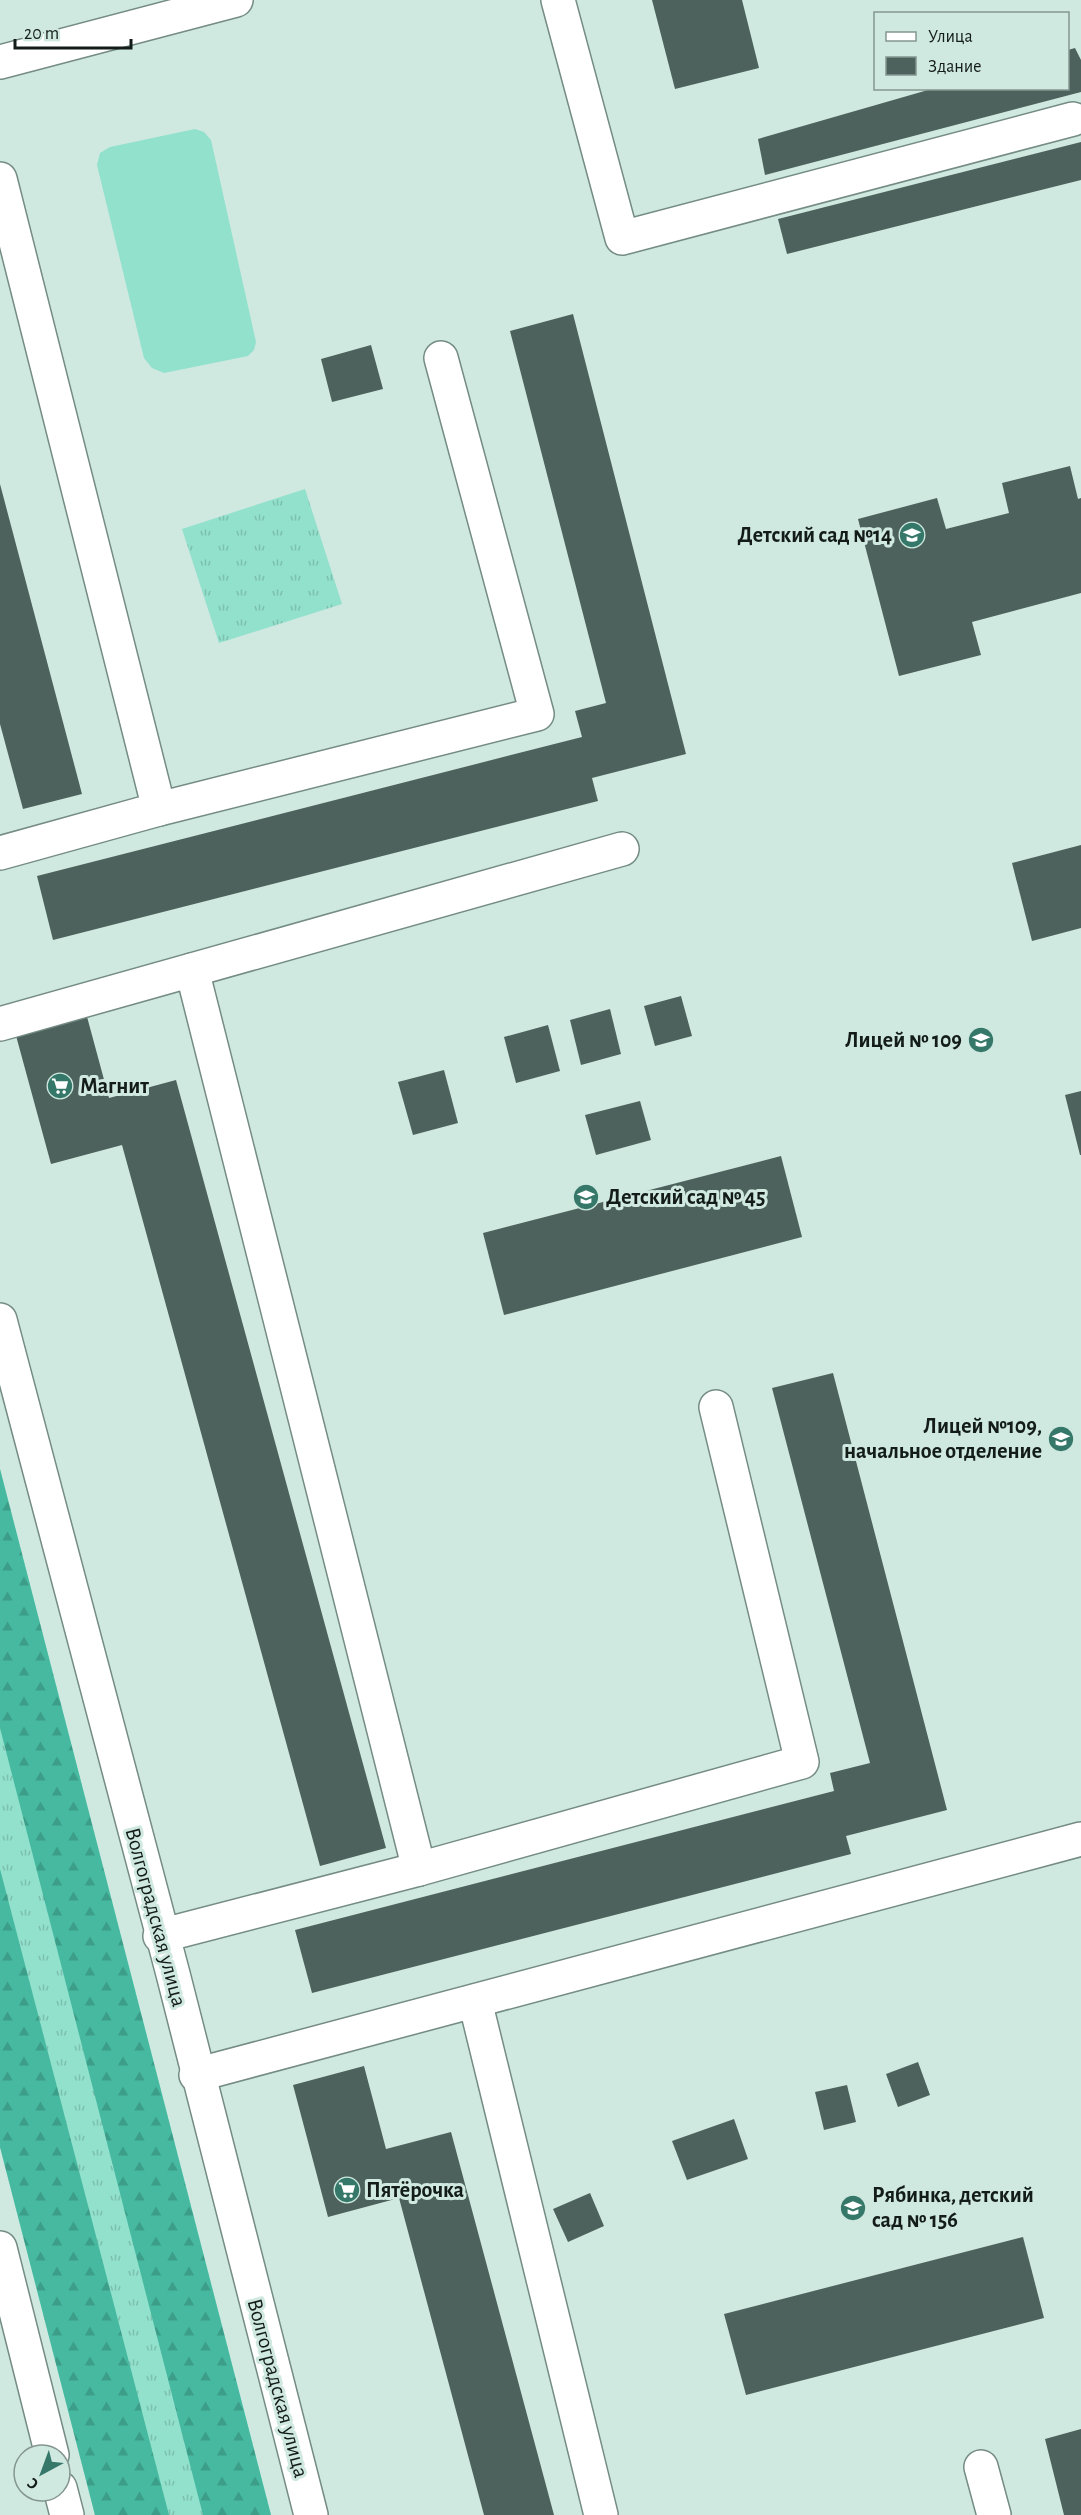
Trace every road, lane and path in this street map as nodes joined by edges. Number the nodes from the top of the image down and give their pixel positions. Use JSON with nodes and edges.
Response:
{"nodes":[{"id":1,"x":236,"y":0,"type":"edge"},
{"id":2,"x":558,"y":0,"type":"edge"},
{"id":3,"x":0,"y":62,"type":"edge"},
{"id":4,"x":1073,"y":119,"type":"dead end"},
{"id":5,"x":0,"y":179,"type":"edge"},
{"id":6,"x":441,"y":358,"type":"dead end"},
{"id":7,"x":159,"y":809,"type":"junction"},
{"id":8,"x":622,"y":849,"type":"dead end"},
{"id":9,"x":0,"y":853,"type":"edge"},
{"id":10,"x":192,"y":970,"type":"junction"},
{"id":11,"x":0,"y":1024,"type":"edge"},
{"id":12,"x":0,"y":1320,"type":"edge"},
{"id":13,"x":716,"y":1407,"type":"dead end"},
{"id":14,"x":1081,"y":1839,"type":"edge"},
{"id":15,"x":419,"y":1869,"type":"junction"},
{"id":16,"x":160,"y":1935,"type":"junction"},
{"id":17,"x":475,"y":2001,"type":"junction"},
{"id":18,"x":196,"y":2075,"type":"junction"},
{"id":19,"x":0,"y":2248,"type":"edge"},
{"id":20,"x":49,"y":2443,"type":"edge"},
{"id":21,"x":981,"y":2467,"type":"dead end"},
{"id":22,"x":311,"y":2515,"type":"edge"},
{"id":23,"x":601,"y":2515,"type":"edge"},
{"id":24,"x":994,"y":2515,"type":"edge"}],
"edges":[{"from":1,"to":3,"type":"street"},
{"from":2,"to":4,"type":"street"},
{"from":5,"to":7,"type":"street"},
{"from":6,"to":7,"type":"street"},
{"from":7,"to":9,"type":"street"},
{"from":8,"to":10,"type":"street"},
{"from":10,"to":11,"type":"street"},
{"from":10,"to":15,"type":"street"},
{"from":12,"to":16,"type":"street","name":"Волгоградская улица"},
{"from":13,"to":15,"type":"street"},
{"from":14,"to":17,"type":"street"},
{"from":15,"to":16,"type":"street"},
{"from":16,"to":18,"type":"street","name":"Волгоградская улица"},
{"from":17,"to":18,"type":"street"},
{"from":17,"to":23,"type":"street"},
{"from":18,"to":22,"type":"street","name":"Волгоградская улица"},
{"from":19,"to":20,"type":"street"},
{"from":21,"to":24,"type":"street"}]}
